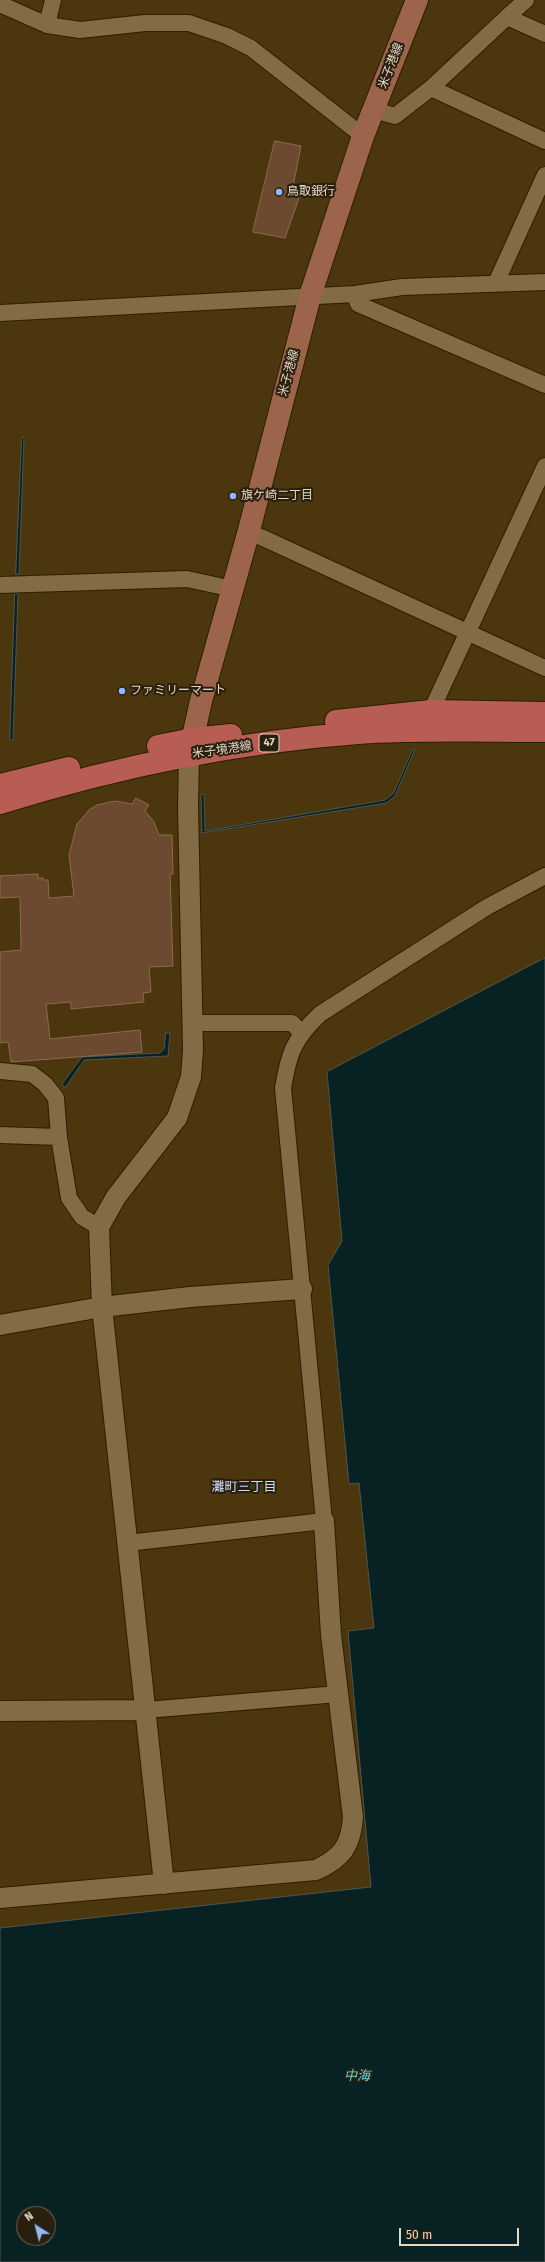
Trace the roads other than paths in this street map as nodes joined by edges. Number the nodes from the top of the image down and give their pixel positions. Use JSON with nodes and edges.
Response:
{"nodes":[{"id":1,"x":53,"y":0,"type":"edge"},
{"id":2,"x":417,"y":0,"type":"edge"},
{"id":3,"x":526,"y":0,"type":"edge"},
{"id":4,"x":0,"y":4,"type":"edge"},
{"id":5,"x":507,"y":17,"type":"junction"},
{"id":6,"x":47,"y":25,"type":"junction"},
{"id":7,"x":545,"y":34,"type":"edge"},
{"id":8,"x":431,"y":88,"type":"junction"},
{"id":9,"x":374,"y":110,"type":"junction"},
{"id":10,"x":363,"y":136,"type":"junction"},
{"id":11,"x":545,"y":141,"type":"edge"},
{"id":12,"x":545,"y":175,"type":"edge"},
{"id":13,"x":545,"y":282,"type":"edge"},
{"id":14,"x":496,"y":283,"type":"junction"},
{"id":15,"x":356,"y":294,"type":"junction"},
{"id":16,"x":310,"y":296,"type":"junction"},
{"id":17,"x":0,"y":313,"type":"edge"},
{"id":18,"x":545,"y":385,"type":"edge"},
{"id":19,"x":545,"y":466,"type":"edge"},
{"id":20,"x":248,"y":534,"type":"junction"},
{"id":21,"x":0,"y":585,"type":"edge"},
{"id":22,"x":233,"y":589,"type":"junction"},
{"id":23,"x":467,"y":632,"type":"junction"},
{"id":24,"x":545,"y":668,"type":"edge"},
{"id":25,"x":431,"y":711,"type":"junction"},
{"id":26,"x":545,"y":713,"type":"edge"},
{"id":27,"x":545,"y":730,"type":"edge"},
{"id":28,"x":191,"y":747,"type":"junction"},
{"id":29,"x":0,"y":785,"type":"edge"},
{"id":30,"x":0,"y":802,"type":"edge"},
{"id":31,"x":545,"y":876,"type":"edge"},
{"id":32,"x":193,"y":1023,"type":"junction"},
{"id":33,"x":301,"y":1032,"type":"junction"},
{"id":34,"x":0,"y":1071,"type":"edge"},
{"id":35,"x":0,"y":1135,"type":"edge"},
{"id":36,"x":58,"y":1137,"type":"junction"},
{"id":37,"x":99,"y":1227,"type":"junction"},
{"id":38,"x":302,"y":1289,"type":"junction"},
{"id":39,"x":102,"y":1307,"type":"junction"},
{"id":40,"x":0,"y":1325,"type":"edge"},
{"id":41,"x":324,"y":1521,"type":"junction"},
{"id":42,"x":128,"y":1543,"type":"junction"},
{"id":43,"x":338,"y":1694,"type":"junction"},
{"id":44,"x":146,"y":1710,"type":"junction"},
{"id":45,"x":0,"y":1711,"type":"edge"},
{"id":46,"x":164,"y":1884,"type":"junction"},
{"id":47,"x":0,"y":1898,"type":"edge"}],
"edges":[{"from":1,"to":6,"type":"street"},
{"from":2,"to":9,"type":"main road","name":"米子港線"},
{"from":3,"to":5,"type":"street"},
{"from":4,"to":6,"type":"street"},
{"from":5,"to":7,"type":"street"},
{"from":5,"to":8,"type":"street"},
{"from":6,"to":10,"type":"street"},
{"from":8,"to":9,"type":"street"},
{"from":8,"to":11,"type":"street"},
{"from":9,"to":10,"type":"main road","name":"米子港線"},
{"from":10,"to":16,"type":"main road","name":"米子港線"},
{"from":12,"to":14,"type":"street"},
{"from":13,"to":14,"type":"street"},
{"from":14,"to":15,"type":"street"},
{"from":15,"to":16,"type":"street"},
{"from":15,"to":18,"type":"street"},
{"from":16,"to":17,"type":"street"},
{"from":16,"to":20,"type":"main road","name":"米子港線"},
{"from":19,"to":23,"type":"street"},
{"from":20,"to":22,"type":"main road","name":"米子港線"},
{"from":20,"to":23,"type":"street"},
{"from":21,"to":22,"type":"street"},
{"from":22,"to":28,"type":"main road","name":"米子港線"},
{"from":23,"to":24,"type":"street"},
{"from":23,"to":25,"type":"street"},
{"from":25,"to":26,"type":"main road","name":"米子境港線","number":"47"},
{"from":25,"to":28,"type":"main road","name":"米子境港線","number":"47"},
{"from":27,"to":28,"type":"main road","name":"米子境港線","number":"47"},
{"from":28,"to":29,"type":"main road","name":"米子境港線","number":"47"},
{"from":28,"to":30,"type":"main road","name":"米子境港線","number":"47"},
{"from":28,"to":32,"type":"street"},
{"from":31,"to":33,"type":"street"},
{"from":32,"to":33,"type":"street"},
{"from":32,"to":37,"type":"street"},
{"from":33,"to":38,"type":"street"},
{"from":34,"to":36,"type":"street"},
{"from":35,"to":36,"type":"street"},
{"from":36,"to":37,"type":"street"},
{"from":37,"to":39,"type":"street"},
{"from":38,"to":39,"type":"street"},
{"from":38,"to":41,"type":"street"},
{"from":39,"to":40,"type":"street"},
{"from":39,"to":42,"type":"street"},
{"from":41,"to":42,"type":"street"},
{"from":41,"to":43,"type":"street"},
{"from":42,"to":44,"type":"street"},
{"from":43,"to":44,"type":"street"},
{"from":43,"to":46,"type":"street"},
{"from":44,"to":45,"type":"street"},
{"from":44,"to":46,"type":"street"},
{"from":46,"to":47,"type":"street"}]}
